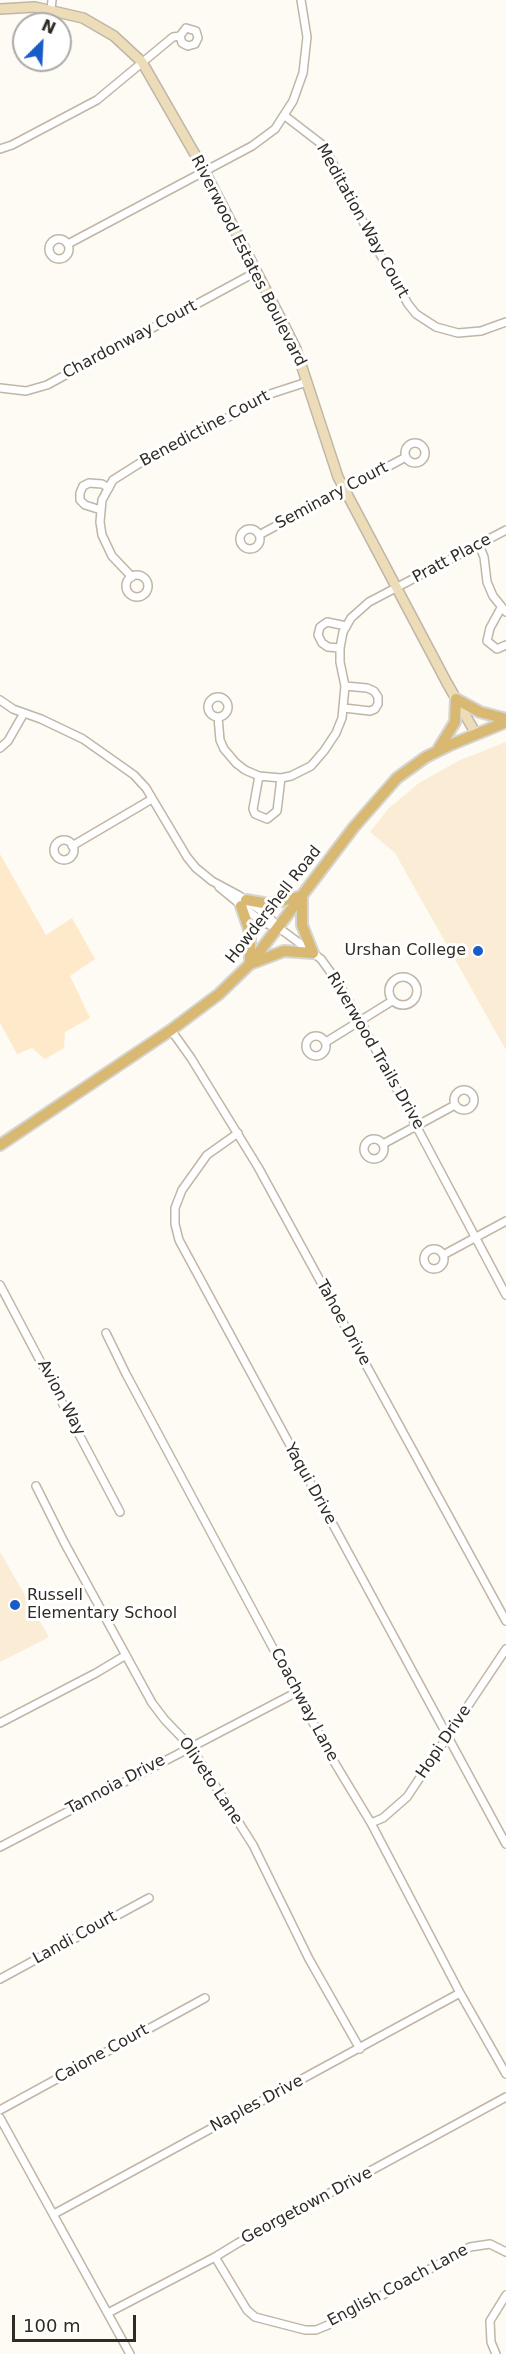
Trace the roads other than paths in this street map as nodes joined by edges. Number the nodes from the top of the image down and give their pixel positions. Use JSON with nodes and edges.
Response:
{"nodes":[{"id":1,"x":301,"y":0,"type":"edge"},
{"id":2,"x":51,"y":5,"type":"edge"},
{"id":3,"x":0,"y":9,"type":"edge"},
{"id":4,"x":180,"y":36,"type":"dead end"},
{"id":5,"x":142,"y":62,"type":"junction"},
{"id":6,"x":285,"y":116,"type":"junction"},
{"id":7,"x":0,"y":149,"type":"edge"},
{"id":8,"x":204,"y":170,"type":"junction"},
{"id":9,"x":68,"y":244,"type":"dead end"},
{"id":10,"x":256,"y":272,"type":"junction"},
{"id":11,"x":506,"y":322,"type":"edge"},
{"id":12,"x":308,"y":382,"type":"junction"},
{"id":13,"x":0,"y":388,"type":"edge"},
{"id":14,"x":406,"y":457,"type":"dead end"},
{"id":15,"x":109,"y":488,"type":"junction"},
{"id":16,"x":345,"y":490,"type":"junction"},
{"id":17,"x":101,"y":510,"type":"junction"},
{"id":18,"x":506,"y":530,"type":"edge"},
{"id":19,"x":259,"y":535,"type":"dead end"},
{"id":20,"x":479,"y":545,"type":"junction"},
{"id":21,"x":132,"y":577,"type":"dead end"},
{"id":22,"x":397,"y":588,"type":"junction"},
{"id":23,"x":504,"y":610,"type":"edge"},
{"id":24,"x":346,"y":626,"type":"junction"},
{"id":25,"x":506,"y":645,"type":"edge"},
{"id":26,"x":340,"y":648,"type":"junction"},
{"id":27,"x":345,"y":686,"type":"junction"},
{"id":28,"x":456,"y":699,"type":"junction"},
{"id":29,"x":1,"y":704,"type":"edge"},
{"id":30,"x":344,"y":708,"type":"junction"},
{"id":31,"x":24,"y":713,"type":"junction"},
{"id":32,"x":218,"y":717,"type":"dead end"},
{"id":33,"x":506,"y":720,"type":"edge"},
{"id":34,"x":476,"y":734,"type":"junction"},
{"id":35,"x":0,"y":748,"type":"edge"},
{"id":36,"x":436,"y":752,"type":"junction"},
{"id":37,"x":259,"y":776,"type":"junction"},
{"id":38,"x":280,"y":778,"type":"junction"},
{"id":39,"x":152,"y":799,"type":"junction"},
{"id":40,"x":72,"y":846,"type":"dead end"},
{"id":41,"x":302,"y":896,"type":"junction"},
{"id":42,"x":244,"y":903,"type":"junction"},
{"id":43,"x":279,"y":928,"type":"junction"},
{"id":44,"x":313,"y":953,"type":"junction"},
{"id":45,"x":250,"y":964,"type":"junction"},
{"id":46,"x":392,"y":1001,"type":"junction"},
{"id":47,"x":361,"y":1022,"type":"junction"},
{"id":48,"x":171,"y":1030,"type":"junction"},
{"id":49,"x":326,"y":1042,"type":"dead end"},
{"id":50,"x":455,"y":1104,"type":"dead end"},
{"id":51,"x":417,"y":1126,"type":"junction"},
{"id":52,"x":238,"y":1133,"type":"junction"},
{"id":53,"x":383,"y":1144,"type":"dead end"},
{"id":54,"x":0,"y":1145,"type":"edge"},
{"id":55,"x":506,"y":1221,"type":"edge"},
{"id":56,"x":476,"y":1237,"type":"junction"},
{"id":57,"x":442,"y":1255,"type":"dead end"},
{"id":58,"x":0,"y":1285,"type":"edge"},
{"id":59,"x":506,"y":1295,"type":"edge"},
{"id":60,"x":106,"y":1333,"type":"dead end"},
{"id":61,"x":36,"y":1486,"type":"dead end"},
{"id":62,"x":120,"y":1512,"type":"dead end"},
{"id":63,"x":506,"y":1621,"type":"edge"},
{"id":64,"x":506,"y":1649,"type":"edge"},
{"id":65,"x":126,"y":1655,"type":"junction"},
{"id":66,"x":297,"y":1692,"type":"junction"},
{"id":67,"x":0,"y":1723,"type":"edge"},
{"id":68,"x":447,"y":1737,"type":"junction"},
{"id":69,"x":190,"y":1746,"type":"junction"},
{"id":70,"x":371,"y":1823,"type":"junction"},
{"id":71,"x":506,"y":1844,"type":"edge"},
{"id":72,"x":0,"y":1847,"type":"edge"},
{"id":73,"x":149,"y":1898,"type":"dead end"},
{"id":74,"x":0,"y":1979,"type":"edge"},
{"id":75,"x":460,"y":1993,"type":"junction"},
{"id":76,"x":205,"y":1998,"type":"dead end"},
{"id":77,"x":360,"y":2049,"type":"junction"},
{"id":78,"x":506,"y":2074,"type":"edge"},
{"id":79,"x":506,"y":2097,"type":"edge"},
{"id":80,"x":0,"y":2110,"type":"edge"},
{"id":81,"x":0,"y":2118,"type":"edge"},
{"id":82,"x":54,"y":2214,"type":"junction"},
{"id":83,"x":506,"y":2252,"type":"edge"},
{"id":84,"x":215,"y":2258,"type":"junction"},
{"id":85,"x":506,"y":2295,"type":"edge"},
{"id":86,"x":108,"y":2313,"type":"junction"},
{"id":87,"x":130,"y":2354,"type":"edge"},
{"id":88,"x":496,"y":2354,"type":"edge"}],
"edges":[{"from":1,"to":6,"type":"street"},
{"from":2,"to":3,"type":"street","name":"Riverwood Estates Boulevard"},
{"from":2,"to":5,"type":"street","name":"Riverwood Estates Boulevard"},
{"from":4,"to":5,"type":"street"},
{"from":5,"to":7,"type":"street"},
{"from":5,"to":8,"type":"street","name":"Riverwood Estates Boulevard"},
{"from":6,"to":8,"type":"street"},
{"from":6,"to":11,"type":"street","name":"Meditation Way Court"},
{"from":8,"to":9,"type":"street"},
{"from":8,"to":10,"type":"street","name":"Riverwood Estates Boulevard"},
{"from":10,"to":12,"type":"street","name":"Riverwood Estates Boulevard"},
{"from":10,"to":13,"type":"street","name":"Chardonway Court"},
{"from":12,"to":15,"type":"street","name":"Benedictine Court"},
{"from":12,"to":16,"type":"street","name":"Riverwood Estates Boulevard"},
{"from":14,"to":16,"type":"street","name":"Seminary Court"},
{"from":15,"to":17,"type":"street","name":"Benedictine Court"},
{"from":15,"to":17,"type":"street"},
{"from":16,"to":19,"type":"street","name":"Seminary Court"},
{"from":16,"to":22,"type":"street","name":"Riverwood Estates Boulevard"},
{"from":17,"to":21,"type":"street","name":"Benedictine Court"},
{"from":18,"to":20,"type":"street","name":"Pratt Place"},
{"from":20,"to":22,"type":"street","name":"Pratt Place"},
{"from":20,"to":23,"type":"street"},
{"from":22,"to":24,"type":"street","name":"Pratt Place"},
{"from":22,"to":28,"type":"street","name":"Riverwood Estates Boulevard"},
{"from":23,"to":25,"type":"street"},
{"from":24,"to":26,"type":"street"},
{"from":24,"to":26,"type":"street"},
{"from":26,"to":27,"type":"street"},
{"from":27,"to":30,"type":"street"},
{"from":27,"to":30,"type":"street"},
{"from":28,"to":33,"type":"main road"},
{"from":28,"to":34,"type":"street","name":"Riverwood Estates Boulevard"},
{"from":28,"to":36,"type":"main road"},
{"from":29,"to":31,"type":"street"},
{"from":30,"to":38,"type":"street"},
{"from":31,"to":35,"type":"street"},
{"from":31,"to":39,"type":"street"},
{"from":32,"to":37,"type":"street"},
{"from":33,"to":34,"type":"main road","name":"Howdershell Road"},
{"from":34,"to":36,"type":"main road","name":"Howdershell Road"},
{"from":36,"to":41,"type":"main road","name":"Howdershell Road"},
{"from":37,"to":38,"type":"street"},
{"from":37,"to":38,"type":"street"},
{"from":39,"to":40,"type":"street"},
{"from":39,"to":42,"type":"street","name":"Riverwood Trails Drive"},
{"from":41,"to":42,"type":"main road"},
{"from":41,"to":43,"type":"main road","name":"Howdershell Road"},
{"from":41,"to":44,"type":"main road"},
{"from":42,"to":43,"type":"street","name":"Riverwood Trails Drive"},
{"from":42,"to":45,"type":"main road"},
{"from":43,"to":44,"type":"street","name":"Riverwood Trails Drive"},
{"from":43,"to":45,"type":"main road","name":"Howdershell Road"},
{"from":44,"to":45,"type":"main road"},
{"from":44,"to":47,"type":"street","name":"Riverwood Trails Drive"},
{"from":45,"to":48,"type":"main road","name":"Howdershell Road"},
{"from":46,"to":46,"type":"street"},
{"from":46,"to":47,"type":"street"},
{"from":47,"to":49,"type":"street"},
{"from":47,"to":51,"type":"street","name":"Riverwood Trails Drive"},
{"from":48,"to":52,"type":"street","name":"Tahoe Drive"},
{"from":48,"to":54,"type":"main road","name":"Howdershell Road"},
{"from":50,"to":51,"type":"street"},
{"from":51,"to":53,"type":"street"},
{"from":51,"to":56,"type":"street","name":"Riverwood Trails Drive"},
{"from":52,"to":63,"type":"street","name":"Tahoe Drive"},
{"from":52,"to":68,"type":"street","name":"Yaqui Drive"},
{"from":55,"to":56,"type":"street"},
{"from":56,"to":57,"type":"street"},
{"from":56,"to":59,"type":"street","name":"Riverwood Trails Drive"},
{"from":58,"to":62,"type":"street","name":"Avion Way"},
{"from":60,"to":66,"type":"street","name":"Coachway Lane"},
{"from":61,"to":65,"type":"street","name":"Oliveto Lane"},
{"from":64,"to":68,"type":"street","name":"Hopi Drive"},
{"from":65,"to":67,"type":"street"},
{"from":65,"to":69,"type":"street","name":"Oliveto Lane"},
{"from":66,"to":69,"type":"street","name":"Tannoia Drive"},
{"from":66,"to":70,"type":"street","name":"Coachway Lane"},
{"from":68,"to":70,"type":"street","name":"Hopi Drive"},
{"from":68,"to":71,"type":"street","name":"Yaqui Drive"},
{"from":69,"to":72,"type":"street","name":"Tannoia Drive"},
{"from":69,"to":77,"type":"street","name":"Oliveto Lane"},
{"from":70,"to":75,"type":"street","name":"Coachway Lane"},
{"from":73,"to":74,"type":"street","name":"Landi Court"},
{"from":75,"to":77,"type":"street","name":"Naples Drive"},
{"from":75,"to":78,"type":"street","name":"Coachway Lane"},
{"from":76,"to":80,"type":"street","name":"Caione Court"},
{"from":77,"to":82,"type":"street","name":"Naples Drive"},
{"from":79,"to":84,"type":"street","name":"Georgetown Drive"},
{"from":81,"to":82,"type":"street"},
{"from":82,"to":86,"type":"street"},
{"from":83,"to":84,"type":"street","name":"English Coach Lane"},
{"from":84,"to":86,"type":"street","name":"Georgetown Drive"},
{"from":85,"to":88,"type":"street"},
{"from":86,"to":87,"type":"street"}]}
